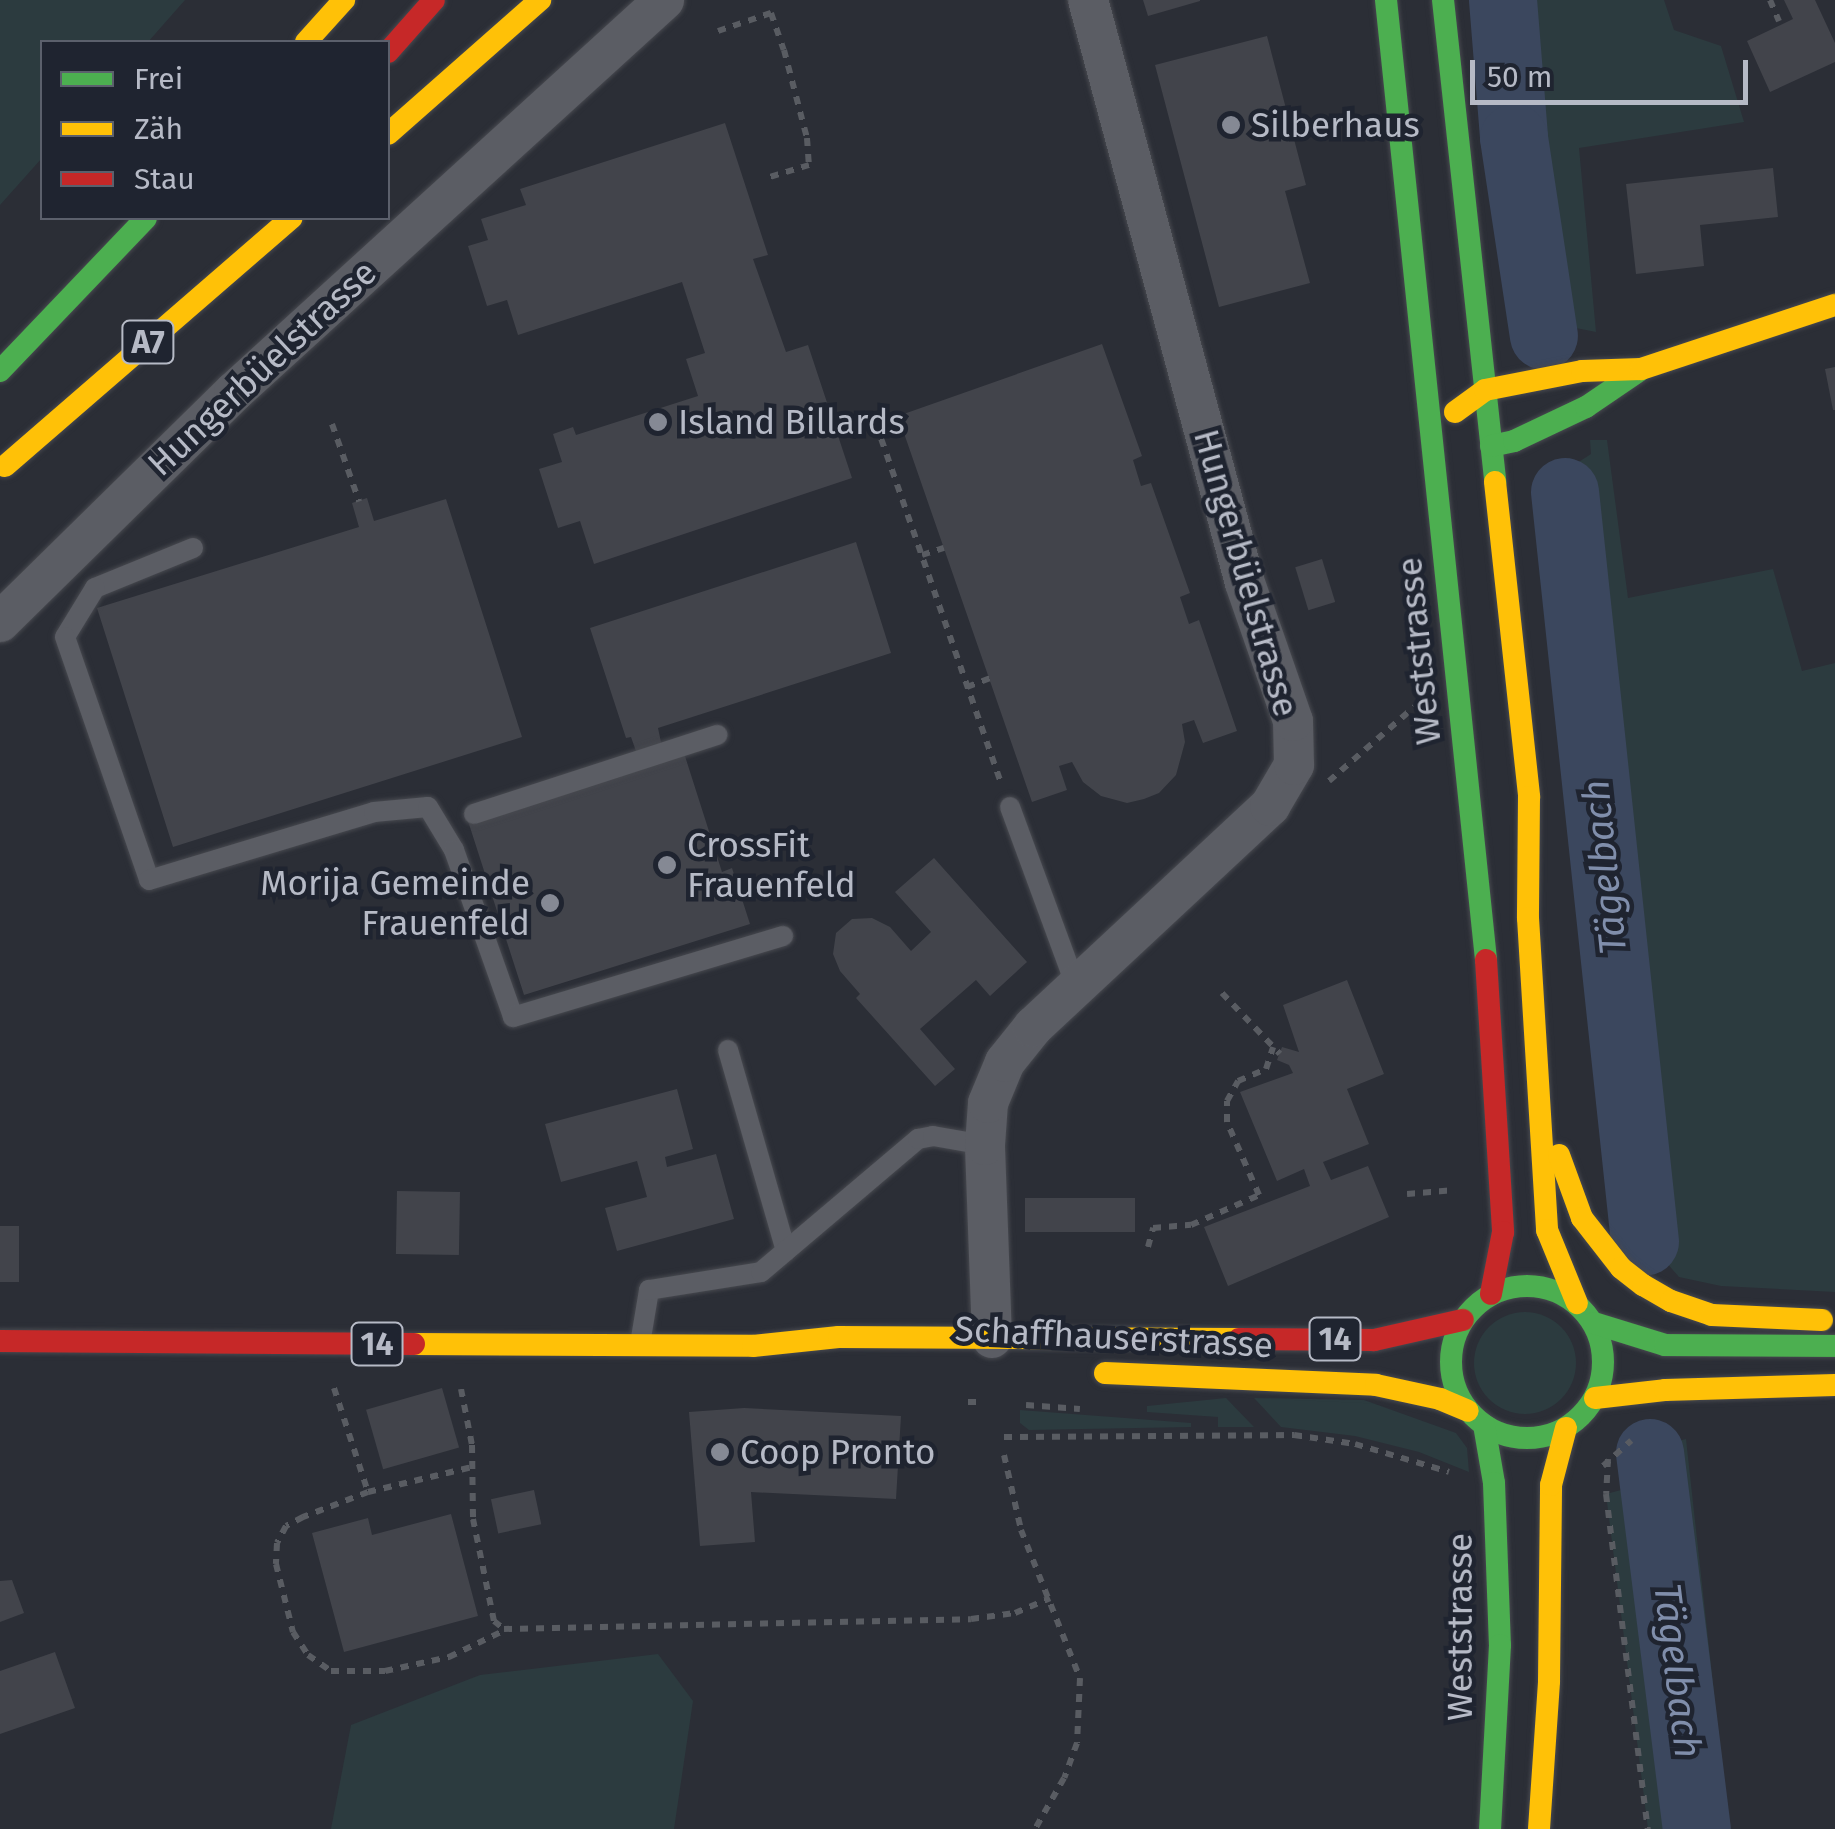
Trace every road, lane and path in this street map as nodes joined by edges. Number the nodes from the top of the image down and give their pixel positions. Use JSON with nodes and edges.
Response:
{"nodes":[{"id":1,"x":344,"y":0,"type":"edge"},
{"id":2,"x":434,"y":0,"type":"edge"},
{"id":3,"x":540,"y":0,"type":"edge"},
{"id":4,"x":664,"y":0,"type":"edge"},
{"id":5,"x":1088,"y":0,"type":"edge"},
{"id":6,"x":1386,"y":0,"type":"edge"},
{"id":7,"x":1443,"y":0,"type":"edge"},
{"id":8,"x":1770,"y":0,"type":"edge"},
{"id":9,"x":298,"y":14,"type":"dead end"},
{"id":10,"x":1779,"y":21,"type":"dead end"},
{"id":11,"x":718,"y":31,"type":"dead end"},
{"id":12,"x":279,"y":40,"type":"edge"},
{"id":13,"x":308,"y":40,"type":"edge"},
{"id":14,"x":390,"y":50,"type":"edge"},
{"id":15,"x":390,"y":132,"type":"edge"},
{"id":16,"x":766,"y":178,"type":"dead end"},
{"id":17,"x":144,"y":220,"type":"edge"},
{"id":18,"x":289,"y":220,"type":"edge"},
{"id":19,"x":162,"y":298,"type":"dead end"},
{"id":20,"x":1835,"y":304,"type":"edge"},
{"id":21,"x":1641,"y":369,"type":"junction"},
{"id":22,"x":0,"y":371,"type":"edge"},
{"id":23,"x":1496,"y":388,"type":"junction"},
{"id":24,"x":332,"y":424,"type":"dead end"},
{"id":25,"x":876,"y":424,"type":"dead end"},
{"id":26,"x":1433,"y":443,"type":"junction"},
{"id":27,"x":1502,"y":444,"type":"junction"},
{"id":28,"x":3,"y":469,"type":"edge"},
{"id":29,"x":359,"y":501,"type":"dead end"},
{"id":30,"x":193,"y":548,"type":"dead end"},
{"id":31,"x":944,"y":548,"type":"dead end"},
{"id":32,"x":922,"y":555,"type":"junction"},
{"id":33,"x":0,"y":622,"type":"edge"},
{"id":34,"x":990,"y":678,"type":"dead end"},
{"id":35,"x":966,"y":686,"type":"junction"},
{"id":36,"x":1420,"y":703,"type":"dead end"},
{"id":37,"x":717,"y":736,"type":"dead end"},
{"id":38,"x":1319,"y":791,"type":"dead end"},
{"id":39,"x":1010,"y":807,"type":"joint"},
{"id":40,"x":474,"y":814,"type":"dead end"},
{"id":41,"x":783,"y":936,"type":"dead end"},
{"id":42,"x":1076,"y":986,"type":"junction"},
{"id":43,"x":1222,"y":993,"type":"dead end"},
{"id":44,"x":728,"y":1050,"type":"dead end"},
{"id":45,"x":1543,"y":1106,"type":"junction"},
{"id":46,"x":985,"y":1145,"type":"junction"},
{"id":47,"x":1464,"y":1189,"type":"dead end"},
{"id":48,"x":1406,"y":1194,"type":"dead end"},
{"id":49,"x":1148,"y":1248,"type":"dead end"},
{"id":50,"x":786,"y":1251,"type":"junction"},
{"id":51,"x":1492,"y":1294,"type":"junction"},
{"id":52,"x":1576,"y":1304,"type":"junction"},
{"id":53,"x":1463,"y":1320,"type":"junction"},
{"id":54,"x":1835,"y":1320,"type":"edge"},
{"id":55,"x":1594,"y":1323,"type":"junction"},
{"id":56,"x":0,"y":1340,"type":"edge"},
{"id":57,"x":320,"y":1344,"type":"junction"},
{"id":58,"x":451,"y":1344,"type":"junction"},
{"id":59,"x":640,"y":1346,"type":"junction"},
{"id":60,"x":753,"y":1346,"type":"junction"},
{"id":61,"x":1835,"y":1346,"type":"edge"},
{"id":62,"x":998,"y":1352,"type":"junction"},
{"id":63,"x":914,"y":1362,"type":"dead end"},
{"id":64,"x":1076,"y":1371,"type":"dead end"},
{"id":65,"x":1835,"y":1385,"type":"edge"},
{"id":66,"x":1596,"y":1398,"type":"junction"},
{"id":67,"x":1476,"y":1418,"type":"junction"},
{"id":68,"x":1566,"y":1428,"type":"junction"},
{"id":69,"x":1004,"y":1437,"type":"dead end"},
{"id":70,"x":1004,"y":1455,"type":"dead end"},
{"id":71,"x":1609,"y":1461,"type":"dead end"},
{"id":72,"x":472,"y":1467,"type":"junction"},
{"id":73,"x":1452,"y":1473,"type":"dead end"},
{"id":74,"x":368,"y":1492,"type":"junction"},
{"id":75,"x":1050,"y":1598,"type":"junction"},
{"id":76,"x":507,"y":1629,"type":"junction"},
{"id":77,"x":1035,"y":1829,"type":"edge"},
{"id":78,"x":1490,"y":1829,"type":"edge"},
{"id":79,"x":1539,"y":1829,"type":"edge"},
{"id":80,"x":1648,"y":1829,"type":"edge"}],
"edges":[{"from":1,"to":13,"type":"main road"},
{"from":2,"to":14,"type":"main road"},
{"from":3,"to":15,"type":"main road"},
{"from":4,"to":33,"type":"street","name":"Hungerbüelstrasse"},
{"from":5,"to":42,"type":"street","name":"Hungerbüelstrasse"},
{"from":6,"to":26,"type":"main road","name":"Weststrasse"},
{"from":7,"to":23,"type":"main road"},
{"from":8,"to":10,"type":"path"},
{"from":9,"to":12,"type":"main road"},
{"from":11,"to":16,"type":"path"},
{"from":17,"to":22,"type":"main road","number":"A7"},
{"from":18,"to":28,"type":"main road","number":"A7"},
{"from":19,"to":28,"type":"main road","number":"A7"},
{"from":20,"to":21,"type":"main road"},
{"from":21,"to":23,"type":"main road"},
{"from":21,"to":27,"type":"main road"},
{"from":23,"to":26,"type":"main road"},
{"from":23,"to":27,"type":"main road"},
{"from":24,"to":29,"type":"path"},
{"from":25,"to":32,"type":"path"},
{"from":26,"to":51,"type":"main road","name":"Weststrasse"},
{"from":27,"to":45,"type":"main road"},
{"from":30,"to":41,"type":"lane"},
{"from":31,"to":32,"type":"path"},
{"from":32,"to":35,"type":"path"},
{"from":34,"to":35,"type":"path"},
{"from":35,"to":39,"type":"path"},
{"from":36,"to":38,"type":"path"},
{"from":37,"to":40,"type":"lane"},
{"from":39,"to":42,"type":"lane"},
{"from":42,"to":46,"type":"street","name":"Hungerbüelstrasse"},
{"from":43,"to":49,"type":"path"},
{"from":44,"to":50,"type":"lane"},
{"from":45,"to":52,"type":"main road"},
{"from":45,"to":54,"type":"main road"},
{"from":46,"to":50,"type":"lane"},
{"from":46,"to":62,"type":"street","name":"Hungerbüelstrasse"},
{"from":47,"to":48,"type":"path"},
{"from":50,"to":59,"type":"lane"},
{"from":51,"to":52,"type":"main road"},
{"from":51,"to":53,"type":"main road"},
{"from":52,"to":55,"type":"main road"},
{"from":53,"to":62,"type":"main road","name":"Schaffhauserstrasse","number":"14"},
{"from":53,"to":67,"type":"main road"},
{"from":55,"to":61,"type":"main road"},
{"from":55,"to":66,"type":"main road"},
{"from":56,"to":57,"type":"main road","name":"Schaffhauserstrasse","number":"14"},
{"from":57,"to":58,"type":"main road","name":"Schaffhauserstrasse","number":"14"},
{"from":57,"to":74,"type":"path"},
{"from":58,"to":59,"type":"main road","name":"Schaffhauserstrasse","number":"14"},
{"from":58,"to":72,"type":"path"},
{"from":59,"to":60,"type":"main road","name":"Schaffhauserstrasse","number":"14"},
{"from":60,"to":62,"type":"main road","name":"Schaffhauserstrasse","number":"14"},
{"from":60,"to":63,"type":"main road","name":"Schaffhauserstrasse","number":"14"},
{"from":64,"to":67,"type":"main road","name":"Schaffhauserstrasse","number":"14"},
{"from":65,"to":66,"type":"main road"},
{"from":66,"to":68,"type":"main road"},
{"from":67,"to":68,"type":"main road"},
{"from":67,"to":78,"type":"main road","name":"Weststrasse"},
{"from":68,"to":79,"type":"main road"},
{"from":69,"to":73,"type":"path"},
{"from":70,"to":75,"type":"path"},
{"from":71,"to":80,"type":"path"},
{"from":72,"to":74,"type":"path"},
{"from":72,"to":76,"type":"path"},
{"from":74,"to":76,"type":"path"},
{"from":75,"to":76,"type":"path"},
{"from":75,"to":77,"type":"path"}]}
